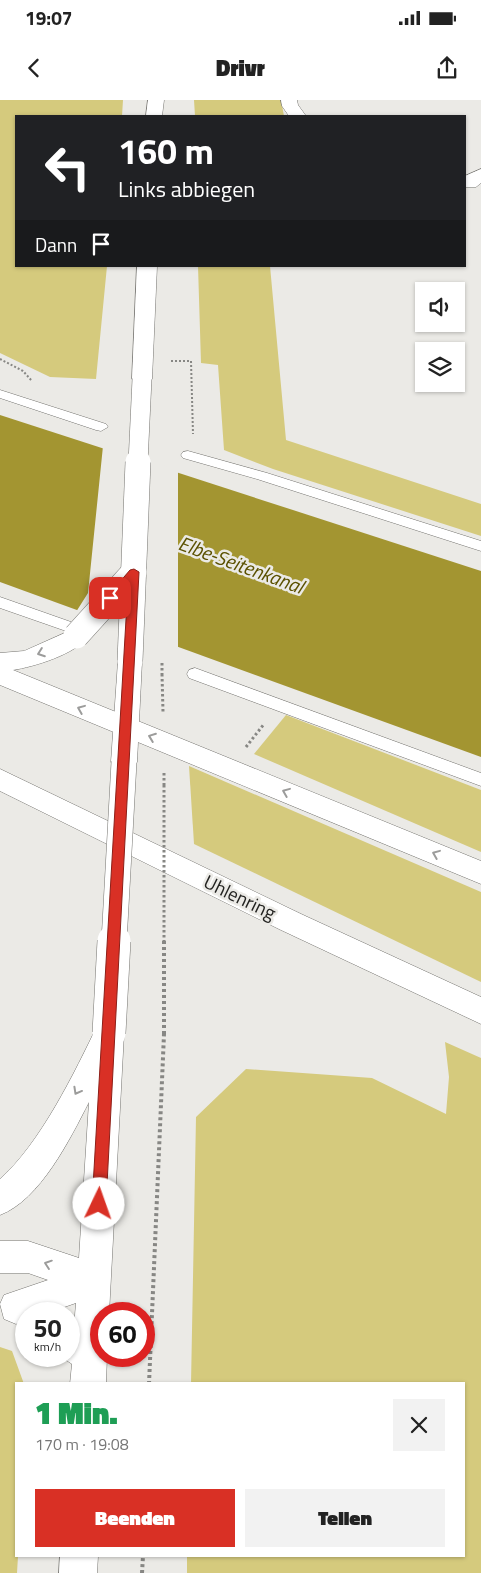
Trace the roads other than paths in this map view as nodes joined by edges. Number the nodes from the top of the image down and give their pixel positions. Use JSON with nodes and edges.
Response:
{"nodes":[{"id":1,"x":156,"y":100,"type":"edge"},
{"id":2,"x":289,"y":100,"type":"edge"},
{"id":3,"x":154,"y":115,"type":"edge"},
{"id":4,"x":297,"y":115,"type":"edge"},
{"id":5,"x":481,"y":174,"type":"edge"},
{"id":6,"x":466,"y":182,"type":"edge"},
{"id":7,"x":147,"y":267,"type":"edge"},
{"id":8,"x":0,"y":394,"type":"edge"},
{"id":9,"x":101,"y":427,"type":"dead end"},
{"id":10,"x":191,"y":456,"type":"road end"},
{"id":11,"x":481,"y":546,"type":"edge"},
{"id":12,"x":134,"y":572,"type":"junction"},
{"id":13,"x":0,"y":602,"type":"edge"},
{"id":14,"x":71,"y":631,"type":"junction"},
{"id":15,"x":0,"y":662,"type":"edge"},
{"id":16,"x":196,"y":674,"type":"dead end"},
{"id":17,"x":0,"y":675,"type":"edge"},
{"id":18,"x":126,"y":727,"type":"junction"},
{"id":19,"x":0,"y":779,"type":"edge"},
{"id":20,"x":481,"y":780,"type":"edge"},
{"id":21,"x":0,"y":786,"type":"edge"},
{"id":22,"x":36,"y":797,"type":"junction"},
{"id":23,"x":481,"y":873,"type":"edge"},
{"id":24,"x":481,"y":1011,"type":"edge"},
{"id":25,"x":109,"y":1033,"type":"junction"},
{"id":26,"x":0,"y":1200,"type":"edge"},
{"id":27,"x":0,"y":1257,"type":"edge"},
{"id":28,"x":94,"y":1280,"type":"junction"},
{"id":29,"x":14,"y":1308,"type":"edge"},
{"id":30,"x":82,"y":1360,"type":"edge"},
{"id":31,"x":79,"y":1557,"type":"edge"},
{"id":32,"x":78,"y":1573,"type":"edge"}],
"edges":[{"from":1,"to":3,"type":"main road"},
{"from":2,"to":4,"type":"main road"},
{"from":5,"to":6,"type":"main road"},
{"from":7,"to":12,"type":"main road","bridge":true},
{"from":8,"to":9,"type":"lane"},
{"from":10,"to":11,"type":"lane"},
{"from":12,"to":14,"type":"main road","bridge":true},
{"from":12,"to":18,"type":"main road","bridge":true},
{"from":13,"to":14,"type":"lane"},
{"from":14,"to":15,"type":"main road","one_way":true},
{"from":16,"to":20,"type":"lane"},
{"from":18,"to":17,"type":"main road","one_way":true},
{"from":23,"to":18,"type":"main road","one_way":true},
{"from":18,"to":25,"type":"main road","bridge":true},
{"from":19,"to":22,"type":"main road","name":"Uhlenring"},
{"from":21,"to":22,"type":"main road"},
{"from":22,"to":24,"type":"main road","name":"Uhlenring"},
{"from":25,"to":26,"type":"main road","one_way":true},
{"from":25,"to":28,"type":"main road"},
{"from":28,"to":27,"type":"main road","one_way":true},
{"from":28,"to":29,"type":"main road"},
{"from":28,"to":30,"type":"main road"},
{"from":31,"to":32,"type":"main road"}]}
